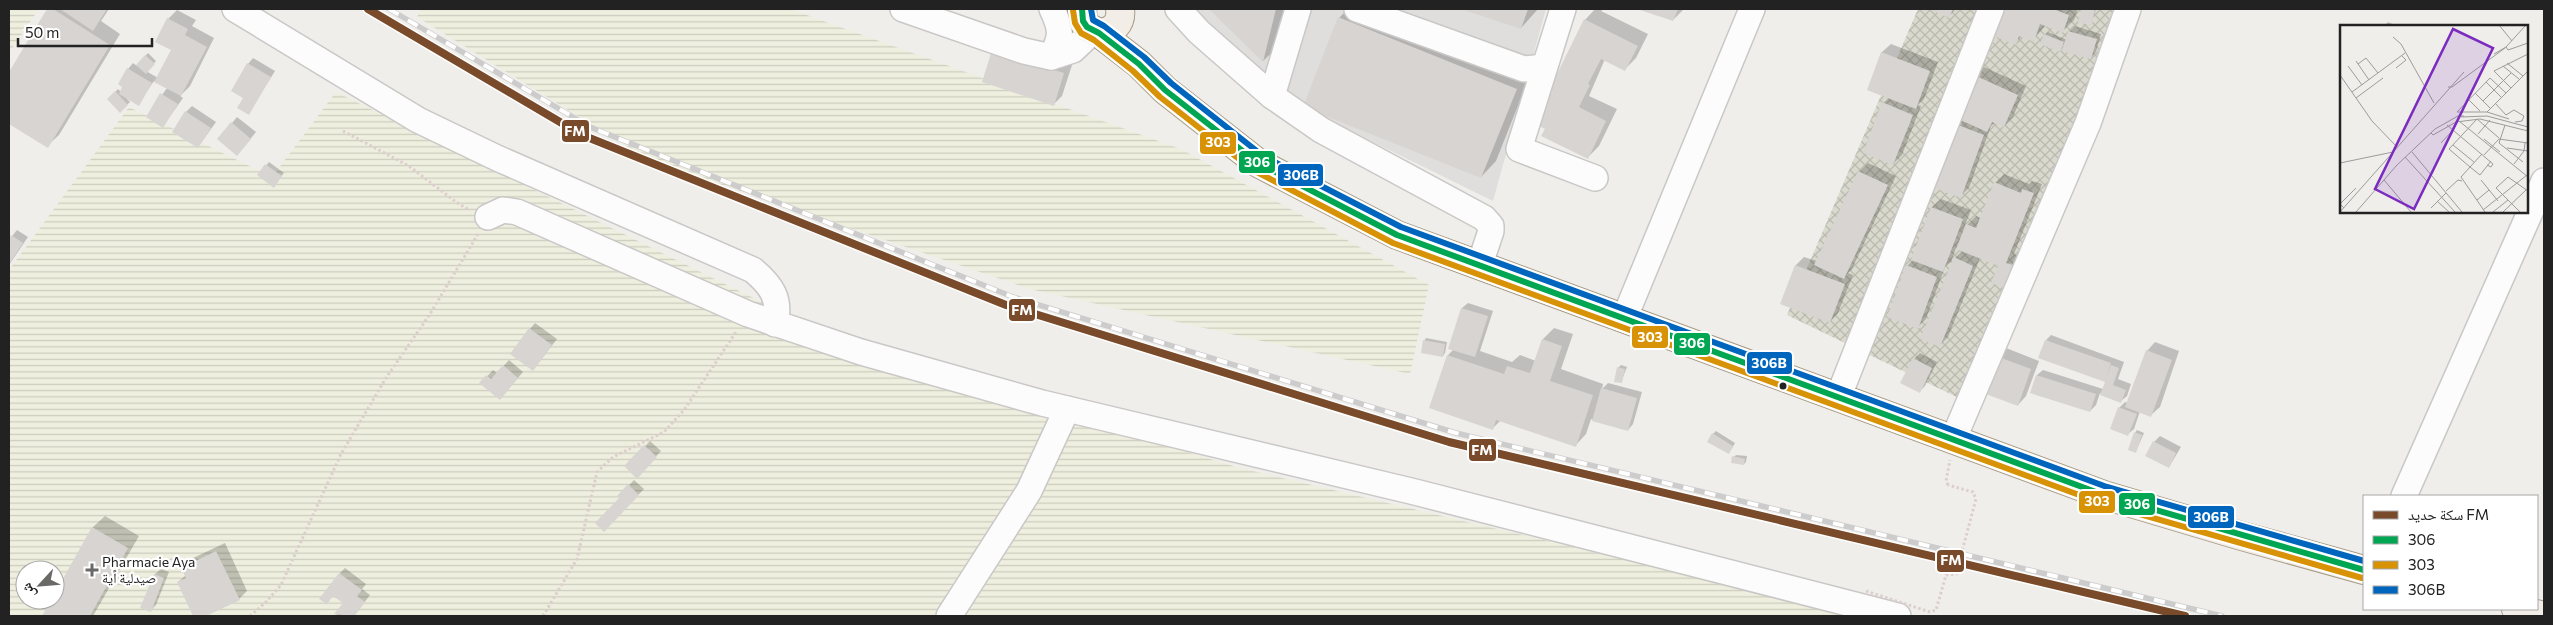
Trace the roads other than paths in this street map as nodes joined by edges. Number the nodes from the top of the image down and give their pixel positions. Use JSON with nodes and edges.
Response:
{"nodes":[{"id":1,"x":235,"y":9,"type":"edge"},
{"id":2,"x":904,"y":9,"type":"edge"},
{"id":3,"x":1052,"y":9,"type":"edge"},
{"id":4,"x":1178,"y":9,"type":"edge"},
{"id":5,"x":1298,"y":9,"type":"edge"},
{"id":6,"x":1358,"y":9,"type":"edge"},
{"id":7,"x":1562,"y":9,"type":"edge"},
{"id":8,"x":1752,"y":9,"type":"edge"},
{"id":9,"x":1990,"y":9,"type":"edge"},
{"id":10,"x":2128,"y":9,"type":"edge"},
{"id":11,"x":1108,"y":18,"type":"edge"},
{"id":12,"x":1051,"y":57,"type":"junction"},
{"id":13,"x":1544,"y":67,"type":"junction"},
{"id":14,"x":1272,"y":96,"type":"junction"},
{"id":15,"x":1595,"y":178,"type":"dead end"},
{"id":16,"x":2544,"y":181,"type":"edge"},
{"id":17,"x":488,"y":217,"type":"road end"},
{"id":18,"x":1480,"y":264,"type":"junction"},
{"id":19,"x":1624,"y":319,"type":"junction"},
{"id":20,"x":775,"y":324,"type":"junction"},
{"id":21,"x":1838,"y":398,"type":"junction"},
{"id":22,"x":1067,"y":409,"type":"junction"},
{"id":23,"x":1954,"y":440,"type":"junction"},
{"id":24,"x":2404,"y":495,"type":"edge"},
{"id":25,"x":2363,"y":570,"type":"edge"},
{"id":26,"x":1877,"y":609,"type":"edge"},
{"id":27,"x":2520,"y":610,"type":"edge"},
{"id":28,"x":949,"y":616,"type":"edge"},
{"id":29,"x":2544,"y":616,"type":"edge"}],
"edges":[{"from":1,"to":20,"type":"street"},
{"from":2,"to":12,"type":"street"},
{"from":3,"to":12,"type":"street"},
{"from":4,"to":14,"type":"street"},
{"from":5,"to":14,"type":"street"},
{"from":6,"to":13,"type":"street"},
{"from":7,"to":13,"type":"street"},
{"from":8,"to":19,"type":"street"},
{"from":9,"to":21,"type":"street"},
{"from":10,"to":23,"type":"street"},
{"from":11,"to":12,"type":"street"},
{"from":11,"to":18,"type":"main road"},
{"from":13,"to":15,"type":"street"},
{"from":14,"to":18,"type":"street"},
{"from":16,"to":24,"type":"street"},
{"from":17,"to":20,"type":"street"},
{"from":18,"to":19,"type":"main road"},
{"from":19,"to":21,"type":"main road"},
{"from":20,"to":22,"type":"street"},
{"from":21,"to":23,"type":"main road"},
{"from":22,"to":26,"type":"street"},
{"from":22,"to":28,"type":"street"},
{"from":23,"to":25,"type":"main road"},
{"from":27,"to":29,"type":"main road"}]}
